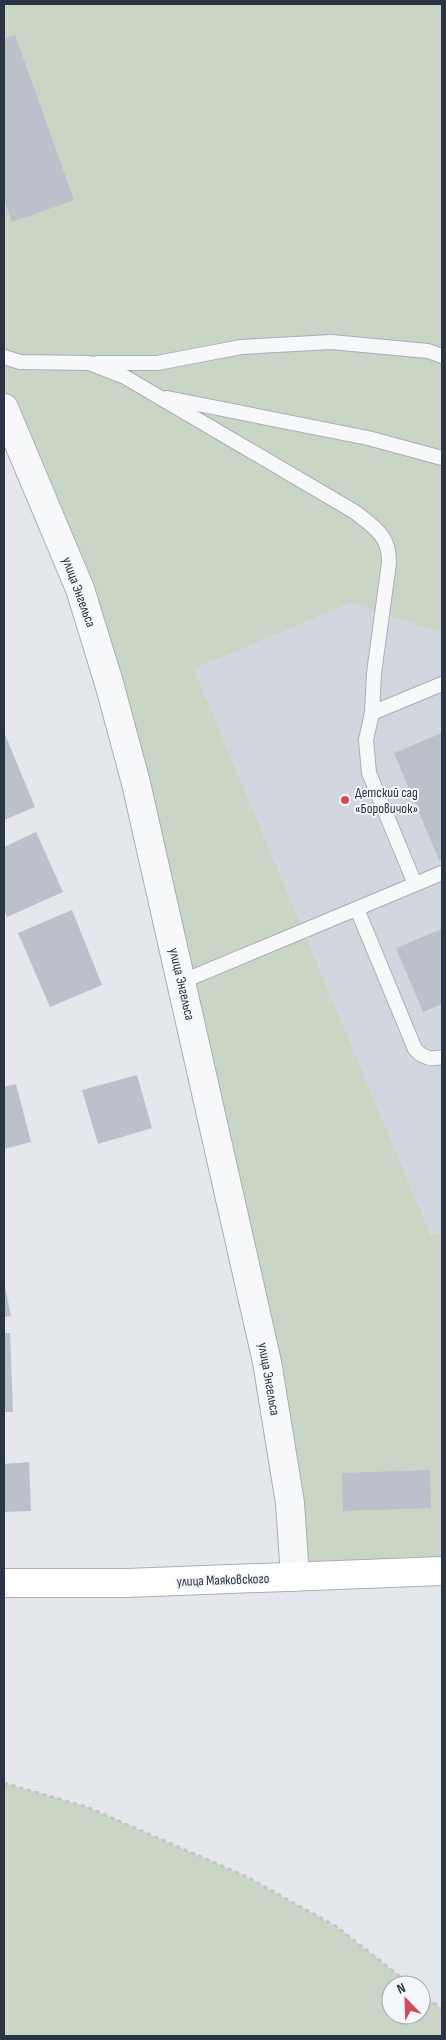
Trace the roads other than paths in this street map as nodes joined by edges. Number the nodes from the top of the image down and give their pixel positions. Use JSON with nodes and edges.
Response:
{"nodes":[{"id":1,"x":442,"y":356,"type":"edge"},
{"id":2,"x":4,"y":357,"type":"edge"},
{"id":3,"x":89,"y":363,"type":"junction"},
{"id":4,"x":159,"y":396,"type":"junction"},
{"id":5,"x":4,"y":408,"type":"edge"},
{"id":6,"x":442,"y":458,"type":"edge"},
{"id":7,"x":442,"y":684,"type":"edge"},
{"id":8,"x":372,"y":713,"type":"junction"},
{"id":9,"x":442,"y":873,"type":"edge"},
{"id":10,"x":416,"y":884,"type":"junction"},
{"id":11,"x":357,"y":909,"type":"junction"},
{"id":12,"x":181,"y":982,"type":"junction"},
{"id":13,"x":442,"y":1057,"type":"edge"},
{"id":14,"x":442,"y":1571,"type":"edge"},
{"id":15,"x":295,"y":1577,"type":"junction"},
{"id":16,"x":4,"y":1583,"type":"edge"}],
"edges":[{"from":1,"to":3,"type":"lane"},
{"from":2,"to":3,"type":"lane"},
{"from":3,"to":4,"type":"lane"},
{"from":4,"to":6,"type":"lane"},
{"from":4,"to":8,"type":"lane"},
{"from":5,"to":12,"type":"street","name":"улица Энгельса"},
{"from":7,"to":8,"type":"lane"},
{"from":8,"to":10,"type":"lane"},
{"from":9,"to":10,"type":"lane"},
{"from":10,"to":11,"type":"lane"},
{"from":11,"to":12,"type":"lane"},
{"from":11,"to":13,"type":"lane"},
{"from":12,"to":15,"type":"street","name":"улица Энгельса"},
{"from":14,"to":15,"type":"main road","name":"улица Маяковского"},
{"from":15,"to":16,"type":"main road","name":"улица Маяковского"}]}
